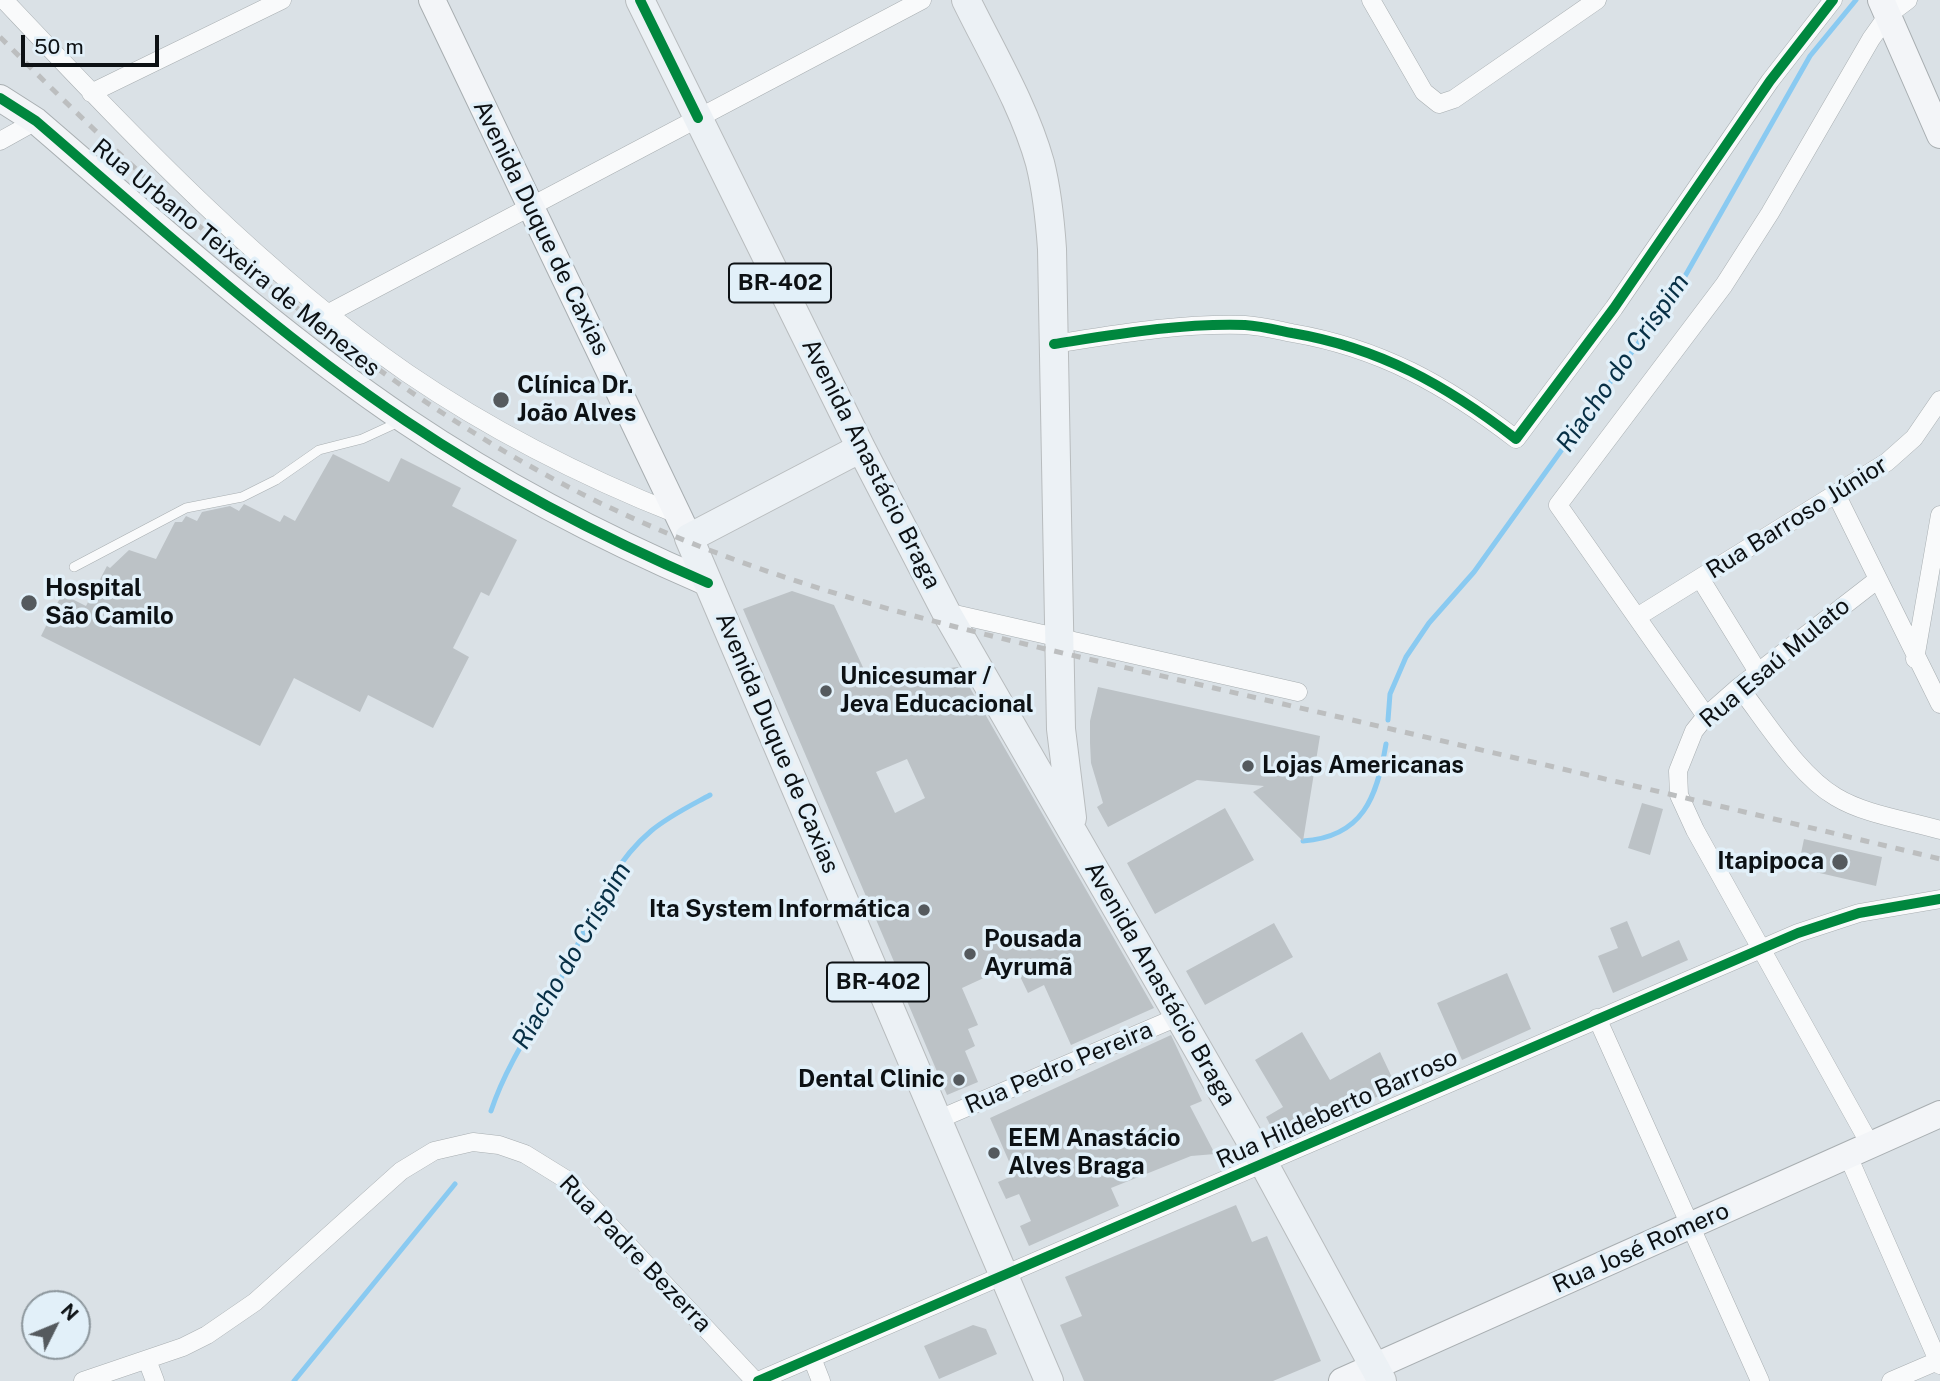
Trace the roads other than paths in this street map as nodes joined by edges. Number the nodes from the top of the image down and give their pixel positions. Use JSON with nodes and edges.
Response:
{"nodes":[{"id":1,"x":4,"y":0,"type":"edge"},
{"id":2,"x":282,"y":0,"type":"edge"},
{"id":3,"x":432,"y":0,"type":"edge"},
{"id":4,"x":640,"y":0,"type":"edge"},
{"id":5,"x":922,"y":0,"type":"edge"},
{"id":6,"x":966,"y":0,"type":"edge"},
{"id":7,"x":1371,"y":0,"type":"edge"},
{"id":8,"x":1597,"y":0,"type":"edge"},
{"id":9,"x":1833,"y":0,"type":"edge"},
{"id":10,"x":1892,"y":5,"type":"edge"},
{"id":11,"x":0,"y":78,"type":"edge"},
{"id":12,"x":92,"y":93,"type":"junction"},
{"id":13,"x":0,"y":98,"type":"edge"},
{"id":14,"x":698,"y":118,"type":"junction"},
{"id":15,"x":36,"y":121,"type":"junction"},
{"id":16,"x":1940,"y":135,"type":"edge"},
{"id":17,"x":0,"y":141,"type":"edge"},
{"id":18,"x":531,"y":206,"type":"junction"},
{"id":19,"x":329,"y":313,"type":"junction"},
{"id":20,"x":1054,"y":344,"type":"junction"},
{"id":21,"x":1940,"y":400,"type":"edge"},
{"id":22,"x":404,"y":420,"type":"junction"},
{"id":23,"x":861,"y":448,"type":"junction"},
{"id":24,"x":1836,"y":494,"type":"junction"},
{"id":25,"x":1940,"y":515,"type":"edge"},
{"id":26,"x":684,"y":526,"type":"junction"},
{"id":27,"x":74,"y":567,"type":"dead end"},
{"id":28,"x":1700,"y":578,"type":"junction"},
{"id":29,"x":1877,"y":580,"type":"junction"},
{"id":30,"x":708,"y":583,"type":"junction"},
{"id":31,"x":946,"y":611,"type":"junction"},
{"id":32,"x":1637,"y":617,"type":"junction"},
{"id":33,"x":1059,"y":645,"type":"junction"},
{"id":34,"x":1915,"y":659,"type":"junction"},
{"id":35,"x":1758,"y":672,"type":"junction"},
{"id":36,"x":1739,"y":687,"type":"junction"},
{"id":37,"x":1298,"y":692,"type":"dead end"},
{"id":38,"x":1940,"y":704,"type":"edge"},
{"id":39,"x":1706,"y":716,"type":"junction"},
{"id":40,"x":1940,"y":830,"type":"edge"},
{"id":41,"x":1079,"y":844,"type":"junction"},
{"id":42,"x":1940,"y":899,"type":"edge"},
{"id":43,"x":1760,"y":948,"type":"junction"},
{"id":44,"x":1180,"y":1016,"type":"junction"},
{"id":45,"x":1597,"y":1018,"type":"junction"},
{"id":46,"x":1940,"y":1114,"type":"edge"},
{"id":47,"x":937,"y":1121,"type":"junction"},
{"id":48,"x":1860,"y":1151,"type":"junction"},
{"id":49,"x":1264,"y":1164,"type":"junction"},
{"id":50,"x":1690,"y":1226,"type":"junction"},
{"id":51,"x":1004,"y":1276,"type":"junction"},
{"id":52,"x":811,"y":1359,"type":"junction"},
{"id":53,"x":147,"y":1360,"type":"junction"},
{"id":54,"x":1939,"y":1362,"type":"edge"},
{"id":55,"x":1379,"y":1374,"type":"edge"},
{"id":56,"x":83,"y":1381,"type":"edge"},
{"id":57,"x":155,"y":1381,"type":"edge"},
{"id":58,"x":757,"y":1381,"type":"edge"},
{"id":59,"x":821,"y":1381,"type":"edge"},
{"id":60,"x":1049,"y":1381,"type":"edge"},
{"id":61,"x":1342,"y":1381,"type":"edge"},
{"id":62,"x":1760,"y":1381,"type":"edge"},
{"id":63,"x":1891,"y":1381,"type":"edge"}],
"edges":[{"from":1,"to":12,"type":"street","name":"Rua Urbano Teixeira de Menezes"},
{"from":2,"to":12,"type":"street"},
{"from":3,"to":18,"type":"street","name":"Avenida Duque de Caxias"},
{"from":4,"to":14,"type":"main road","name":"Avenida Anastácio Braga","number":"BR-402"},
{"from":5,"to":14,"type":"street"},
{"from":6,"to":20,"type":"main road","name":"Avenida Anastácio Braga"},
{"from":7,"to":8,"type":"street"},
{"from":9,"to":20,"type":"street"},
{"from":10,"to":16,"type":"street"},
{"from":10,"to":32,"type":"street"},
{"from":11,"to":15,"type":"street","name":"Rua Urbano Teixeira de Menezes"},
{"from":12,"to":19,"type":"street","name":"Rua Urbano Teixeira de Menezes"},
{"from":13,"to":15,"type":"street","name":"Rua Urbano Teixeira de Menezes"},
{"from":14,"to":18,"type":"street"},
{"from":14,"to":23,"type":"main road","name":"Avenida Anastácio Braga","number":"BR-402"},
{"from":15,"to":17,"type":"street"},
{"from":15,"to":22,"type":"street","name":"Rua Urbano Teixeira de Menezes"},
{"from":18,"to":19,"type":"street"},
{"from":18,"to":26,"type":"street","name":"Avenida Duque de Caxias"},
{"from":19,"to":26,"type":"street","name":"Rua Urbano Teixeira de Menezes"},
{"from":20,"to":33,"type":"main road","name":"Avenida Anastácio Braga"},
{"from":21,"to":24,"type":"street","name":"Rua Barroso Júnior"},
{"from":22,"to":27,"type":"lane"},
{"from":22,"to":30,"type":"street","name":"Rua Urbano Teixeira de Menezes"},
{"from":23,"to":26,"type":"main road"},
{"from":23,"to":31,"type":"main road","name":"Avenida Anastácio Braga"},
{"from":24,"to":28,"type":"street","name":"Rua Barroso Júnior"},
{"from":24,"to":29,"type":"street"},
{"from":25,"to":34,"type":"street"},
{"from":26,"to":30,"type":"main road","name":"Avenida Duque de Caxias","number":"BR-402"},
{"from":28,"to":32,"type":"street","name":"Rua Barroso Júnior"},
{"from":28,"to":35,"type":"street"},
{"from":29,"to":34,"type":"street"},
{"from":29,"to":35,"type":"street","name":"Rua Esaú Mulato"},
{"from":30,"to":47,"type":"main road","name":"Avenida Duque de Caxias","number":"BR-402"},
{"from":31,"to":33,"type":"street"},
{"from":31,"to":41,"type":"main road","name":"Avenida Anastácio Braga"},
{"from":32,"to":39,"type":"street"},
{"from":33,"to":37,"type":"street"},
{"from":33,"to":41,"type":"main road","name":"Avenida Anastácio Braga"},
{"from":34,"to":38,"type":"street"},
{"from":35,"to":36,"type":"street","name":"Rua Esaú Mulato"},
{"from":36,"to":39,"type":"street","name":"Rua Esaú Mulato"},
{"from":36,"to":40,"type":"street"},
{"from":39,"to":43,"type":"street","name":"Rua Esaú Mulato"},
{"from":41,"to":44,"type":"main road","name":"Avenida Anastácio Braga"},
{"from":42,"to":43,"type":"street","name":"Rua Hildeberto Barroso"},
{"from":43,"to":45,"type":"street","name":"Rua Hildeberto Barroso"},
{"from":43,"to":48,"type":"street"},
{"from":44,"to":47,"type":"street","name":"Rua Pedro Pereira"},
{"from":44,"to":49,"type":"main road","name":"Avenida Anastácio Braga"},
{"from":45,"to":49,"type":"street","name":"Rua Hildeberto Barroso"},
{"from":45,"to":50,"type":"street"},
{"from":46,"to":48,"type":"street","name":"Rua José Romero"},
{"from":47,"to":51,"type":"main road","name":"Avenida Duque de Caxias","number":"BR-402"},
{"from":48,"to":50,"type":"street","name":"Rua José Romero"},
{"from":48,"to":54,"type":"street"},
{"from":49,"to":51,"type":"street","name":"Rua Hildeberto Barroso"},
{"from":49,"to":55,"type":"main road","name":"Avenida Anastácio Braga"},
{"from":50,"to":55,"type":"street","name":"Rua José Romero"},
{"from":50,"to":62,"type":"street"},
{"from":51,"to":52,"type":"street","name":"Rua Hildeberto Barroso"},
{"from":51,"to":60,"type":"main road","name":"Avenida Duque de Caxias","number":"BR-402"},
{"from":52,"to":58,"type":"street","name":"Rua Hildeberto Barroso"},
{"from":52,"to":59,"type":"street"},
{"from":53,"to":56,"type":"street","name":"Rua Padre Bezerra"},
{"from":53,"to":57,"type":"street"},
{"from":53,"to":58,"type":"street","name":"Rua Padre Bezerra"},
{"from":54,"to":63,"type":"street"},
{"from":55,"to":61,"type":"street","name":"Rua José Romero"}]}
